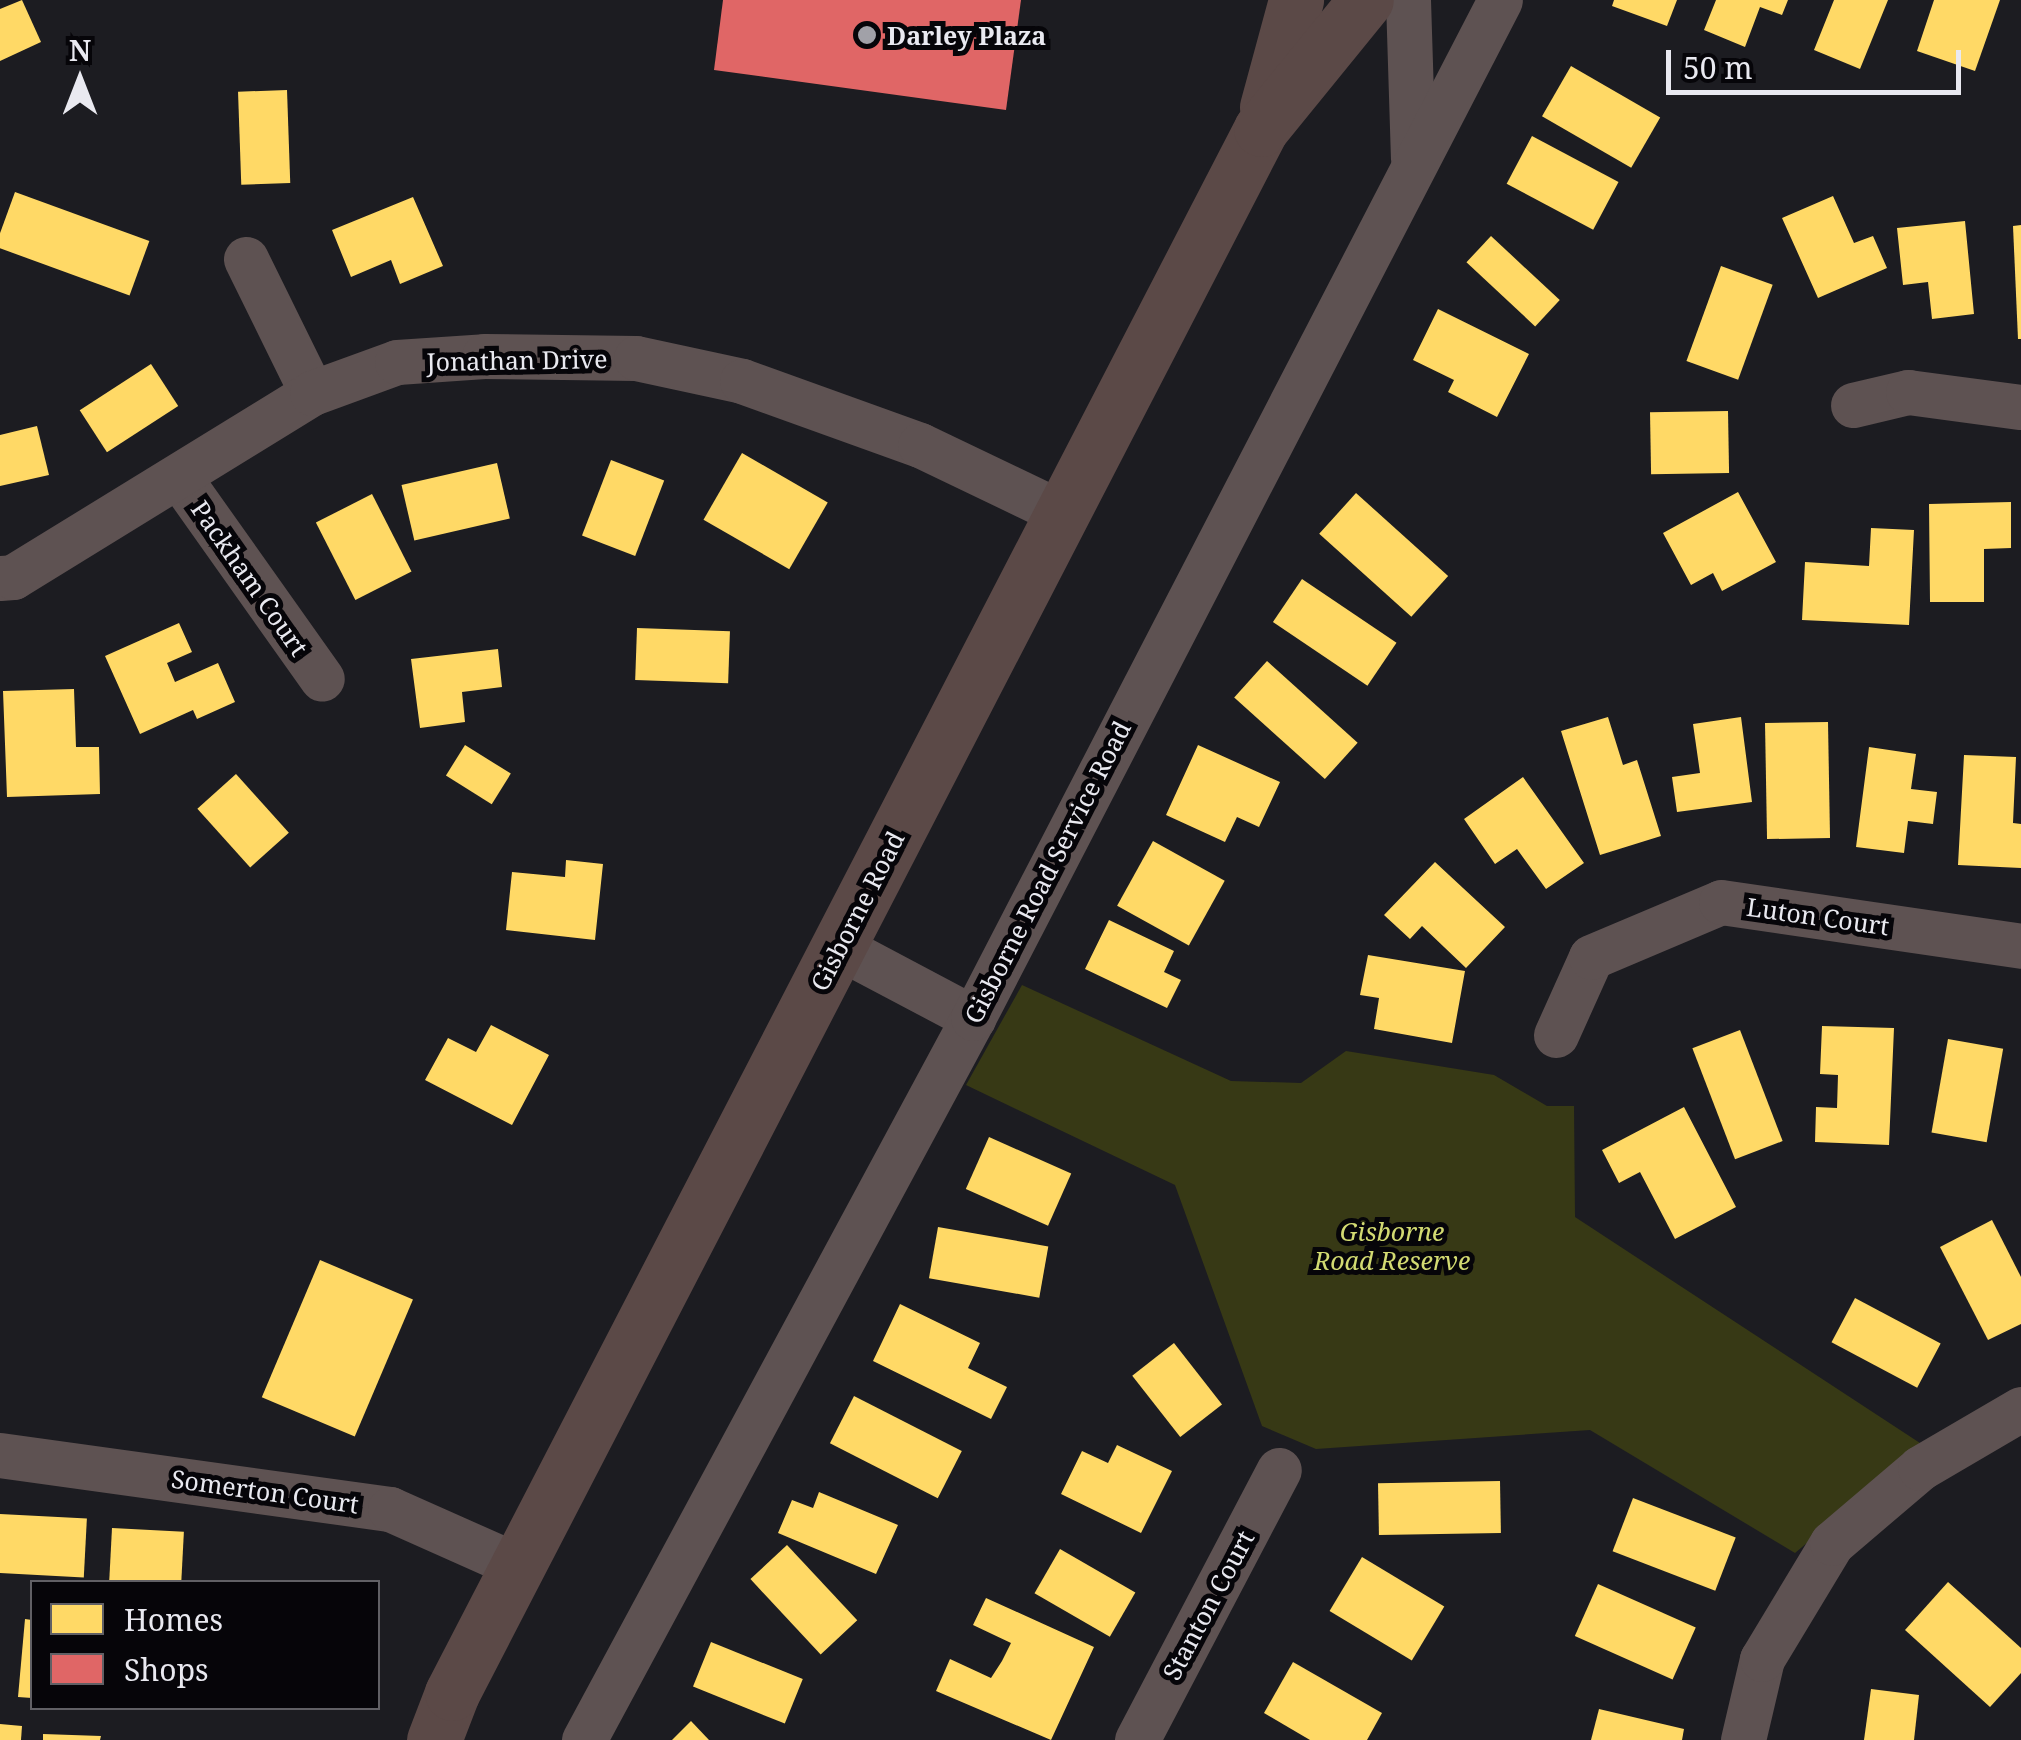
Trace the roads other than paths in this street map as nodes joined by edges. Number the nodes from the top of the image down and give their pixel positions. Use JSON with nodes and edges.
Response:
{"nodes":[{"id":1,"x":1296,"y":0,"type":"edge"},
{"id":2,"x":1366,"y":0,"type":"edge"},
{"id":3,"x":1408,"y":0,"type":"edge"},
{"id":4,"x":1500,"y":0,"type":"edge"},
{"id":5,"x":1261,"y":129,"type":"junction"},
{"id":6,"x":1413,"y":158,"type":"junction"},
{"id":7,"x":246,"y":259,"type":"dead end"},
{"id":8,"x":312,"y":393,"type":"junction"},
{"id":9,"x":1854,"y":406,"type":"dead end"},
{"id":10,"x":2021,"y":406,"type":"edge"},
{"id":11,"x":178,"y":477,"type":"junction"},
{"id":12,"x":1062,"y":513,"type":"junction"},
{"id":13,"x":0,"y":578,"type":"edge"},
{"id":14,"x":322,"y":679,"type":"dead end"},
{"id":15,"x":2021,"y":946,"type":"edge"},
{"id":16,"x":838,"y":947,"type":"junction"},
{"id":17,"x":972,"y":1018,"type":"junction"},
{"id":18,"x":1556,"y":1035,"type":"dead end"},
{"id":19,"x":2021,"y":1409,"type":"edge"},
{"id":20,"x":0,"y":1454,"type":"edge"},
{"id":21,"x":1279,"y":1470,"type":"dead end"},
{"id":22,"x":518,"y":1566,"type":"junction"},
{"id":23,"x":443,"y":1716,"type":"edge"},
{"id":24,"x":419,"y":1740,"type":"edge"},
{"id":25,"x":584,"y":1740,"type":"edge"},
{"id":26,"x":1137,"y":1740,"type":"edge"},
{"id":27,"x":1743,"y":1740,"type":"edge"}],
"edges":[{"from":1,"to":5,"type":"main road","name":"Gisborne Road"},
{"from":2,"to":5,"type":"main road","name":"Gisborne Road"},
{"from":3,"to":6,"type":"street"},
{"from":4,"to":6,"type":"street","name":"Gisborne Road Service Road"},
{"from":5,"to":12,"type":"main road","name":"Gisborne Road"},
{"from":6,"to":17,"type":"street","name":"Gisborne Road Service Road"},
{"from":7,"to":8,"type":"street"},
{"from":8,"to":11,"type":"street","name":"Jonathan Drive"},
{"from":8,"to":12,"type":"street","name":"Jonathan Drive"},
{"from":9,"to":10,"type":"street"},
{"from":11,"to":13,"type":"street","name":"Jonathan Drive"},
{"from":11,"to":14,"type":"street","name":"Packham Court"},
{"from":12,"to":16,"type":"main road","name":"Gisborne Road"},
{"from":15,"to":18,"type":"street","name":"Luton Court"},
{"from":16,"to":17,"type":"street"},
{"from":16,"to":22,"type":"main road","name":"Gisborne Road"},
{"from":17,"to":25,"type":"street","name":"Gisborne Road Service Road"},
{"from":19,"to":27,"type":"street"},
{"from":20,"to":22,"type":"street","name":"Somerton Court"},
{"from":21,"to":26,"type":"street","name":"Stanton Court"},
{"from":22,"to":23,"type":"main road","name":"Gisborne Road"},
{"from":23,"to":24,"type":"main road","name":"Gisborne Road"}]}
